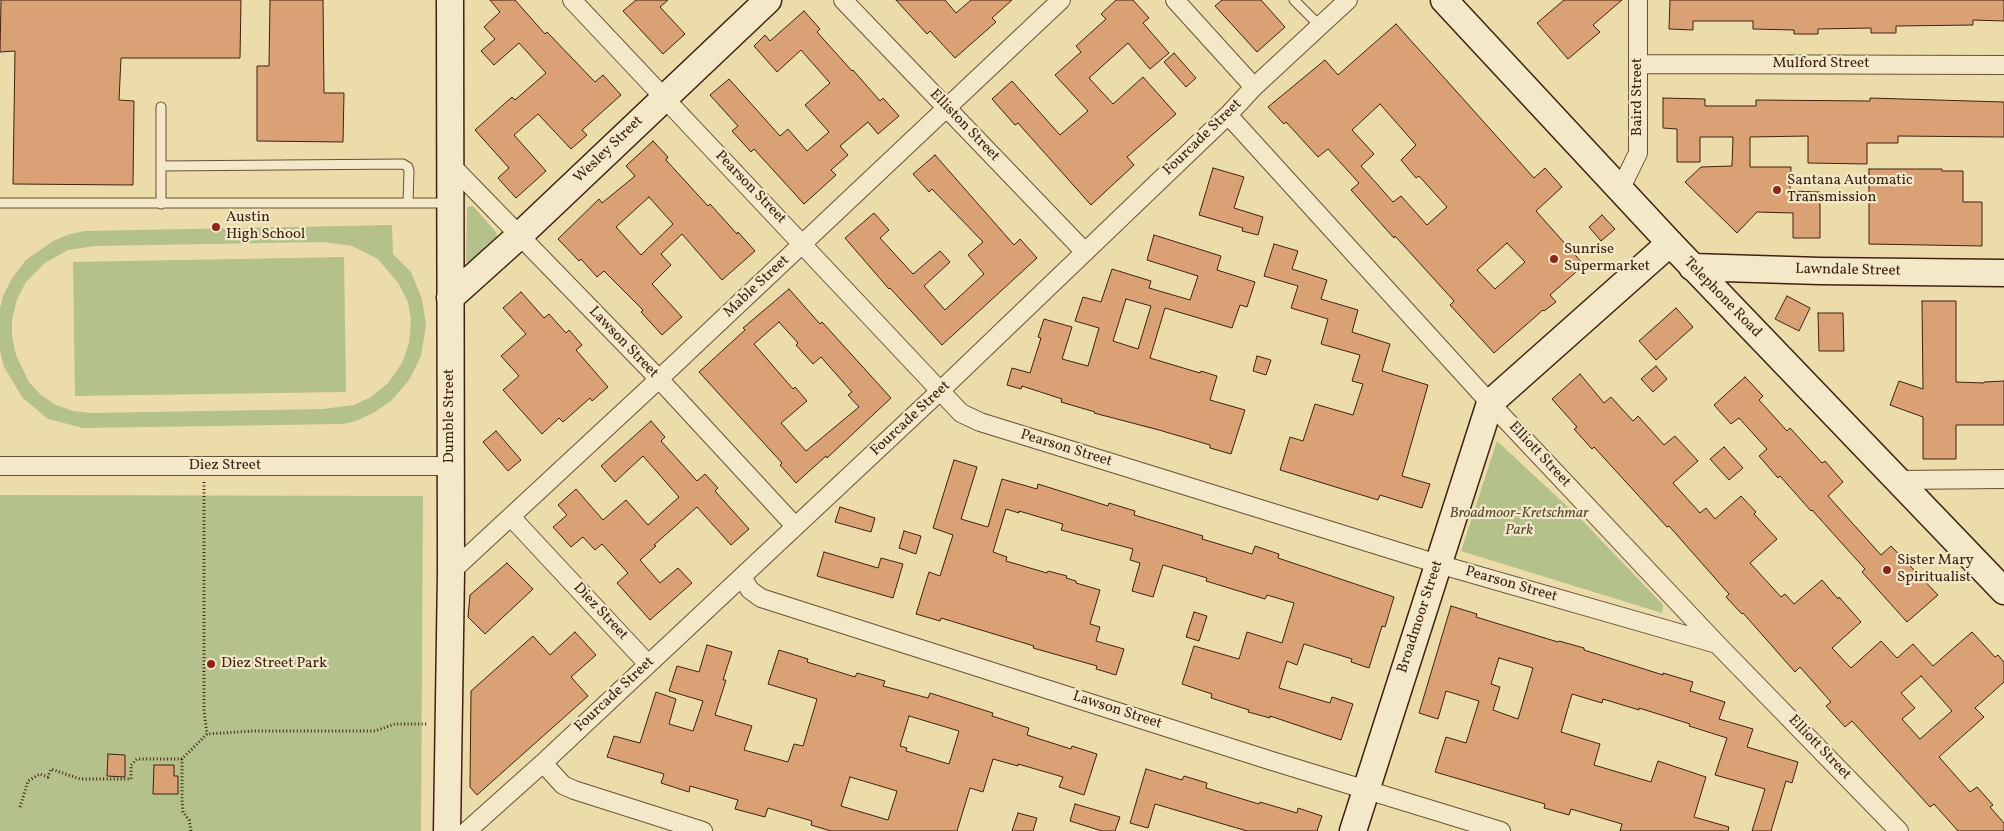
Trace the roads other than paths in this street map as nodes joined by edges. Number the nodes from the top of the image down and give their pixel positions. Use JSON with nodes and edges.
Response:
{"nodes":[{"id":1,"x":450,"y":0,"type":"edge"},
{"id":2,"x":572,"y":0,"type":"edge"},
{"id":3,"x":768,"y":0,"type":"edge"},
{"id":4,"x":843,"y":0,"type":"edge"},
{"id":5,"x":1061,"y":0,"type":"edge"},
{"id":6,"x":1175,"y":0,"type":"edge"},
{"id":7,"x":1294,"y":0,"type":"edge"},
{"id":8,"x":1348,"y":0,"type":"edge"},
{"id":9,"x":1444,"y":0,"type":"edge"},
{"id":10,"x":1638,"y":0,"type":"edge"},
{"id":11,"x":1320,"y":26,"type":"junction"},
{"id":12,"x":1638,"y":64,"type":"junction"},
{"id":13,"x":2004,"y":65,"type":"edge"},
{"id":14,"x":1254,"y":87,"type":"junction"},
{"id":15,"x":663,"y":98,"type":"junction"},
{"id":16,"x":160,"y":107,"type":"dead end"},
{"id":17,"x":947,"y":108,"type":"junction"},
{"id":18,"x":1228,"y":115,"type":"junction"},
{"id":19,"x":449,"y":163,"type":"junction"},
{"id":20,"x":162,"y":166,"type":"junction"},
{"id":21,"x":1620,"y":190,"type":"junction"},
{"id":22,"x":0,"y":203,"type":"edge"},
{"id":23,"x":408,"y":203,"type":"junction"},
{"id":24,"x":450,"y":203,"type":"junction"},
{"id":25,"x":160,"y":204,"type":"junction"},
{"id":26,"x":519,"y":236,"type":"junction"},
{"id":27,"x":802,"y":243,"type":"junction"},
{"id":28,"x":1670,"y":243,"type":"junction"},
{"id":29,"x":1084,"y":251,"type":"junction"},
{"id":30,"x":1692,"y":267,"type":"junction"},
{"id":31,"x":2004,"y":273,"type":"edge"},
{"id":32,"x":450,"y":298,"type":"junction"},
{"id":33,"x":659,"y":379,"type":"junction"},
{"id":34,"x":940,"y":392,"type":"junction"},
{"id":35,"x":1490,"y":403,"type":"junction"},
{"id":36,"x":0,"y":466,"type":"edge"},
{"id":37,"x":450,"y":466,"type":"junction"},
{"id":38,"x":2004,"y":479,"type":"edge"},
{"id":39,"x":1895,"y":480,"type":"junction"},
{"id":40,"x":511,"y":517,"type":"junction"},
{"id":41,"x":795,"y":526,"type":"junction"},
{"id":42,"x":1438,"y":564,"type":"junction"},
{"id":43,"x":451,"y":572,"type":"junction"},
{"id":44,"x":742,"y":577,"type":"junction"},
{"id":45,"x":2004,"y":592,"type":"edge"},
{"id":46,"x":1717,"y":644,"type":"junction"},
{"id":47,"x":648,"y":664,"type":"junction"},
{"id":48,"x":543,"y":764,"type":"junction"},
{"id":49,"x":1366,"y":789,"type":"junction"},
{"id":50,"x":447,"y":831,"type":"edge"},
{"id":51,"x":468,"y":831,"type":"edge"},
{"id":52,"x":703,"y":831,"type":"edge"},
{"id":53,"x":1353,"y":831,"type":"edge"},
{"id":54,"x":1501,"y":831,"type":"edge"},
{"id":55,"x":1899,"y":831,"type":"edge"}],
"edges":[{"from":1,"to":19,"type":"street","name":"Dumble Street"},
{"from":2,"to":15,"type":"street","name":"Pearson Street"},
{"from":3,"to":15,"type":"street","name":"Wesley Street"},
{"from":4,"to":17,"type":"street","name":"Elliston Street"},
{"from":5,"to":17,"type":"street","name":"Mable Street"},
{"from":6,"to":14,"type":"street"},
{"from":7,"to":11,"type":"lane"},
{"from":8,"to":11,"type":"street","name":"Fourcade Street"},
{"from":9,"to":21,"type":"street","name":"Telephone Road"},
{"from":10,"to":12,"type":"street","name":"Baird Street"},
{"from":11,"to":14,"type":"street","name":"Fourcade Street"},
{"from":12,"to":13,"type":"street","name":"Mulford Street"},
{"from":12,"to":21,"type":"street","name":"Baird Street"},
{"from":14,"to":18,"type":"street","name":"Fourcade Street"},
{"from":15,"to":26,"type":"street","name":"Wesley Street"},
{"from":15,"to":27,"type":"street","name":"Pearson Street"},
{"from":16,"to":20,"type":"lane"},
{"from":17,"to":27,"type":"street","name":"Mable Street"},
{"from":17,"to":29,"type":"street","name":"Elliston Street"},
{"from":18,"to":29,"type":"street","name":"Fourcade Street"},
{"from":18,"to":35,"type":"street","name":"Elliott Street"},
{"from":19,"to":24,"type":"street","name":"Dumble Street"},
{"from":19,"to":26,"type":"street","name":"Lawson Street"},
{"from":20,"to":23,"type":"lane"},
{"from":20,"to":25,"type":"lane"},
{"from":21,"to":28,"type":"street","name":"Telephone Road"},
{"from":22,"to":25,"type":"lane"},
{"from":23,"to":24,"type":"lane"},
{"from":23,"to":25,"type":"lane"},
{"from":24,"to":32,"type":"street","name":"Dumble Street"},
{"from":26,"to":32,"type":"street","name":"Wesley Street"},
{"from":26,"to":33,"type":"street","name":"Lawson Street"},
{"from":27,"to":33,"type":"street","name":"Mable Street"},
{"from":27,"to":34,"type":"street","name":"Pearson Street"},
{"from":28,"to":30,"type":"street","name":"Telephone Road"},
{"from":28,"to":35,"type":"street"},
{"from":29,"to":34,"type":"street","name":"Fourcade Street"},
{"from":30,"to":31,"type":"street","name":"Lawndale Street"},
{"from":30,"to":39,"type":"street","name":"Telephone Road"},
{"from":32,"to":37,"type":"street","name":"Dumble Street"},
{"from":33,"to":40,"type":"street","name":"Mable Street"},
{"from":33,"to":41,"type":"street","name":"Lawson Street"},
{"from":34,"to":41,"type":"street","name":"Fourcade Street"},
{"from":34,"to":42,"type":"street","name":"Pearson Street"},
{"from":35,"to":42,"type":"street","name":"Broadmoor Street"},
{"from":35,"to":46,"type":"street","name":"Elliott Street"},
{"from":36,"to":37,"type":"street","name":"Diez Street"},
{"from":37,"to":43,"type":"street","name":"Dumble Street"},
{"from":38,"to":39,"type":"street"},
{"from":39,"to":45,"type":"street","name":"Telephone Road"},
{"from":40,"to":43,"type":"street","name":"Mable Street"},
{"from":40,"to":47,"type":"street","name":"Diez Street"},
{"from":41,"to":44,"type":"street","name":"Fourcade Street"},
{"from":42,"to":46,"type":"street","name":"Pearson Street"},
{"from":42,"to":49,"type":"street","name":"Broadmoor Street"},
{"from":43,"to":50,"type":"street","name":"Dumble Street"},
{"from":44,"to":47,"type":"street","name":"Fourcade Street"},
{"from":44,"to":49,"type":"street","name":"Lawson Street"},
{"from":46,"to":55,"type":"street","name":"Elliott Street"},
{"from":47,"to":48,"type":"street","name":"Fourcade Street"},
{"from":48,"to":51,"type":"street","name":"Fourcade Street"},
{"from":48,"to":52,"type":"street"},
{"from":49,"to":53,"type":"street","name":"Broadmoor Street"},
{"from":49,"to":54,"type":"street","name":"Lawson Street"}]}
